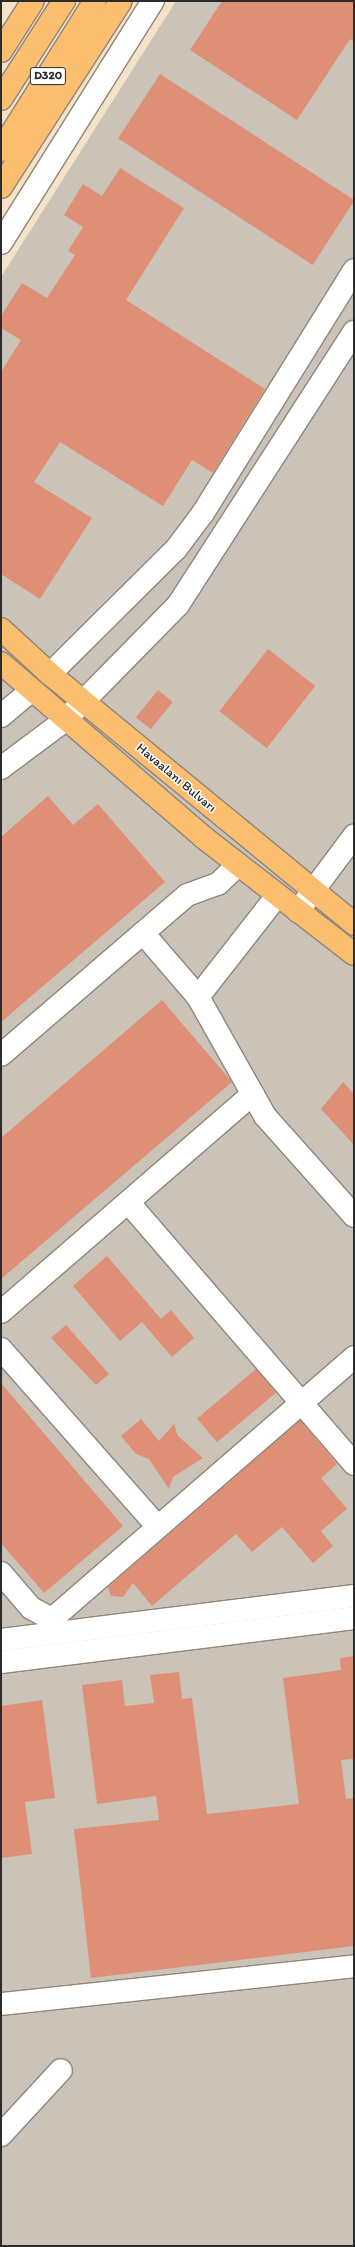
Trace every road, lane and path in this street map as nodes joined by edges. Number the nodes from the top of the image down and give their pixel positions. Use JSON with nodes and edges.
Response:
{"nodes":[{"id":1,"x":33,"y":1,"type":"edge"},
{"id":2,"x":64,"y":1,"type":"edge"},
{"id":3,"x":95,"y":1,"type":"edge"},
{"id":4,"x":121,"y":1,"type":"edge"},
{"id":5,"x":153,"y":1,"type":"edge"},
{"id":6,"x":1,"y":51,"type":"edge"},
{"id":7,"x":1,"y":99,"type":"edge"},
{"id":8,"x":1,"y":150,"type":"edge"},
{"id":9,"x":1,"y":187,"type":"edge"},
{"id":10,"x":1,"y":243,"type":"edge"},
{"id":11,"x":354,"y":270,"type":"edge"},
{"id":12,"x":354,"y":332,"type":"edge"},
{"id":13,"x":1,"y":629,"type":"edge"},
{"id":14,"x":1,"y":663,"type":"edge"},
{"id":15,"x":50,"y":674,"type":"junction"},
{"id":16,"x":31,"y":691,"type":"junction"},
{"id":17,"x":83,"y":701,"type":"junction"},
{"id":18,"x":1,"y":716,"type":"edge"},
{"id":19,"x":64,"y":721,"type":"junction"},
{"id":20,"x":1,"y":768,"type":"edge"},
{"id":21,"x":354,"y":836,"type":"edge"},
{"id":22,"x":255,"y":844,"type":"junction"},
{"id":23,"x":238,"y":865,"type":"junction"},
{"id":24,"x":293,"y":876,"type":"junction"},
{"id":25,"x":313,"y":893,"type":"junction"},
{"id":26,"x":277,"y":896,"type":"junction"},
{"id":27,"x":298,"y":911,"type":"junction"},
{"id":28,"x":354,"y":924,"type":"edge"},
{"id":29,"x":143,"y":934,"type":"junction"},
{"id":30,"x":354,"y":954,"type":"edge"},
{"id":31,"x":198,"y":997,"type":"junction"},
{"id":32,"x":1,"y":1055,"type":"edge"},
{"id":33,"x":253,"y":1094,"type":"junction"},
{"id":34,"x":128,"y":1202,"type":"junction"},
{"id":35,"x":354,"y":1216,"type":"edge"},
{"id":36,"x":1,"y":1312,"type":"edge"},
{"id":37,"x":1,"y":1349,"type":"edge"},
{"id":38,"x":354,"y":1357,"type":"edge"},
{"id":39,"x":301,"y":1403,"type":"junction"},
{"id":40,"x":354,"y":1464,"type":"edge"},
{"id":41,"x":158,"y":1527,"type":"junction"},
{"id":42,"x":1,"y":1573,"type":"edge"},
{"id":43,"x":8,"y":1591,"type":"edge"},
{"id":44,"x":354,"y":1596,"type":"edge"},
{"id":45,"x":354,"y":1618,"type":"edge"},
{"id":46,"x":52,"y":1626,"type":"junction"},
{"id":47,"x":1,"y":1640,"type":"edge"},
{"id":48,"x":1,"y":1662,"type":"edge"},
{"id":49,"x":354,"y":1966,"type":"edge"},
{"id":50,"x":1,"y":2004,"type":"edge"},
{"id":51,"x":61,"y":2070,"type":"dead end"},
{"id":52,"x":1,"y":2135,"type":"edge"}],
"edges":[{"from":1,"to":6,"type":"main road"},
{"from":2,"to":7,"type":"main road","number":"D320"},
{"from":3,"to":8,"type":"main road","number":"D320"},
{"from":4,"to":9,"type":"main road"},
{"from":5,"to":10,"type":"street"},
{"from":11,"to":15,"type":"street"},
{"from":12,"to":17,"type":"street"},
{"from":13,"to":15,"type":"main road","name":"Havaalanı Bulvarı"},
{"from":14,"to":16,"type":"main road"},
{"from":15,"to":16,"type":"main road"},
{"from":15,"to":17,"type":"main road","name":"Havaalanı Bulvarı"},
{"from":16,"to":18,"type":"street"},
{"from":16,"to":19,"type":"main road"},
{"from":17,"to":19,"type":"street"},
{"from":17,"to":22,"type":"main road","name":"Havaalanı Bulvarı"},
{"from":19,"to":20,"type":"street"},
{"from":19,"to":23,"type":"main road"},
{"from":21,"to":25,"type":"street"},
{"from":22,"to":23,"type":"main road"},
{"from":22,"to":24,"type":"main road","name":"Havaalanı Bulvarı"},
{"from":23,"to":26,"type":"main road"},
{"from":23,"to":29,"type":"street"},
{"from":24,"to":25,"type":"main road","name":"Havaalanı Bulvarı"},
{"from":24,"to":26,"type":"main road"},
{"from":25,"to":27,"type":"street"},
{"from":25,"to":28,"type":"main road","name":"Havaalanı Bulvarı"},
{"from":26,"to":27,"type":"main road"},
{"from":26,"to":31,"type":"street"},
{"from":27,"to":30,"type":"main road"},
{"from":29,"to":31,"type":"street"},
{"from":29,"to":32,"type":"street"},
{"from":31,"to":33,"type":"street"},
{"from":33,"to":34,"type":"street"},
{"from":33,"to":35,"type":"street"},
{"from":34,"to":36,"type":"street"},
{"from":34,"to":39,"type":"street"},
{"from":37,"to":41,"type":"street"},
{"from":38,"to":39,"type":"street"},
{"from":39,"to":40,"type":"street"},
{"from":39,"to":41,"type":"street"},
{"from":41,"to":46,"type":"street"},
{"from":42,"to":43,"type":"street"},
{"from":43,"to":46,"type":"street"},
{"from":44,"to":46,"type":"street"},
{"from":45,"to":48,"type":"street"},
{"from":46,"to":47,"type":"street"},
{"from":49,"to":50,"type":"street"},
{"from":51,"to":52,"type":"street"}]}
